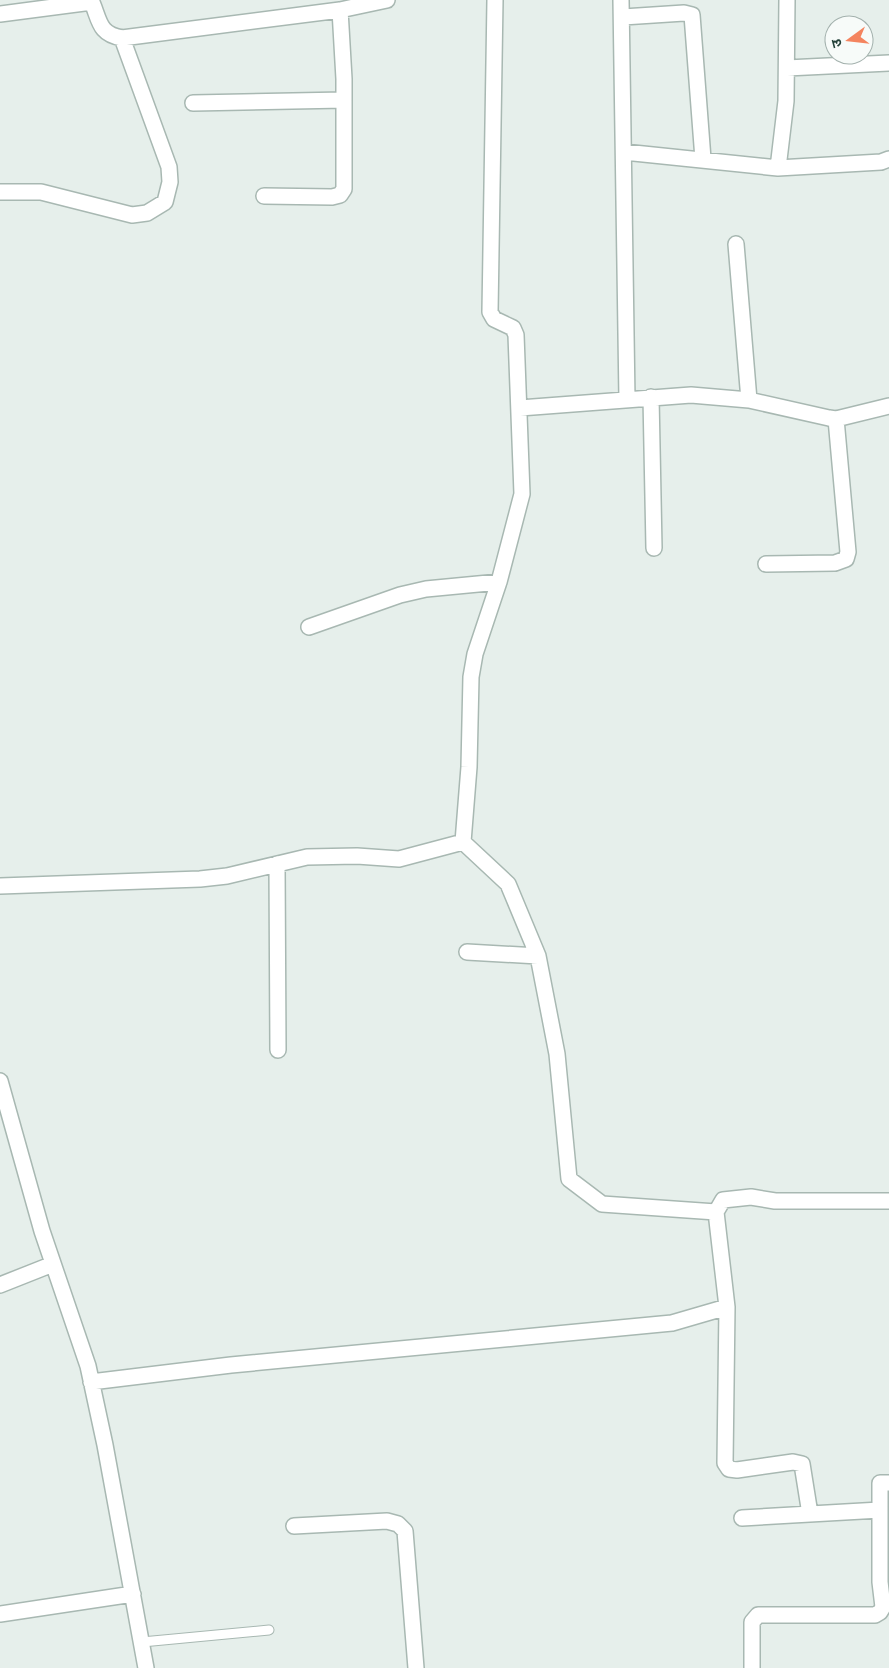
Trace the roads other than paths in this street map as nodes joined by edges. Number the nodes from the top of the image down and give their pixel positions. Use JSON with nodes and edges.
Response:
{"nodes":[{"id":1,"x":387,"y":0,"type":"edge"},
{"id":2,"x":495,"y":0,"type":"edge"},
{"id":3,"x":621,"y":0,"type":"edge"},
{"id":4,"x":787,"y":0,"type":"edge"},
{"id":5,"x":91,"y":1,"type":"edge"},
{"id":6,"x":340,"y":10,"type":"junction"},
{"id":7,"x":0,"y":14,"type":"edge"},
{"id":8,"x":623,"y":17,"type":"junction"},
{"id":9,"x":122,"y":38,"type":"junction"},
{"id":10,"x":889,"y":63,"type":"edge"},
{"id":11,"x":787,"y":68,"type":"junction"},
{"id":12,"x":344,"y":100,"type":"junction"},
{"id":13,"x":193,"y":103,"type":"dead end"},
{"id":14,"x":624,"y":152,"type":"junction"},
{"id":15,"x":889,"y":159,"type":"edge"},
{"id":16,"x":703,"y":160,"type":"junction"},
{"id":17,"x":778,"y":168,"type":"junction"},
{"id":18,"x":0,"y":192,"type":"edge"},
{"id":19,"x":264,"y":196,"type":"dead end"},
{"id":20,"x":736,"y":244,"type":"dead end"},
{"id":21,"x":651,"y":397,"type":"junction"},
{"id":22,"x":627,"y":400,"type":"junction"},
{"id":23,"x":749,"y":400,"type":"junction"},
{"id":24,"x":520,"y":408,"type":"junction"},
{"id":25,"x":888,"y":412,"type":"edge"},
{"id":26,"x":836,"y":419,"type":"junction"},
{"id":27,"x":654,"y":548,"type":"dead end"},
{"id":28,"x":766,"y":564,"type":"dead end"},
{"id":29,"x":499,"y":582,"type":"junction"},
{"id":30,"x":309,"y":627,"type":"dead end"},
{"id":31,"x":463,"y":842,"type":"junction"},
{"id":32,"x":277,"y":864,"type":"junction"},
{"id":33,"x":0,"y":886,"type":"edge"},
{"id":34,"x":467,"y":952,"type":"dead end"},
{"id":35,"x":538,"y":956,"type":"junction"},
{"id":36,"x":278,"y":1050,"type":"dead end"},
{"id":37,"x":0,"y":1081,"type":"edge"},
{"id":38,"x":889,"y":1201,"type":"edge"},
{"id":39,"x":716,"y":1212,"type":"junction"},
{"id":40,"x":53,"y":1264,"type":"junction"},
{"id":41,"x":0,"y":1285,"type":"edge"},
{"id":42,"x":727,"y":1307,"type":"junction"},
{"id":43,"x":91,"y":1382,"type":"junction"},
{"id":44,"x":889,"y":1483,"type":"edge"},
{"id":45,"x":880,"y":1510,"type":"junction"},
{"id":46,"x":810,"y":1514,"type":"junction"},
{"id":47,"x":742,"y":1518,"type":"dead end"},
{"id":48,"x":294,"y":1526,"type":"dead end"},
{"id":49,"x":885,"y":1582,"type":"edge"},
{"id":50,"x":133,"y":1594,"type":"junction"},
{"id":51,"x":0,"y":1614,"type":"edge"},
{"id":52,"x":269,"y":1630,"type":"dead end"},
{"id":53,"x":142,"y":1642,"type":"junction"},
{"id":54,"x":146,"y":1668,"type":"edge"},
{"id":55,"x":416,"y":1668,"type":"edge"},
{"id":56,"x":752,"y":1668,"type":"edge"}],
"edges":[{"from":1,"to":6,"type":"street"},
{"from":2,"to":24,"type":"street"},
{"from":3,"to":8,"type":"street"},
{"from":4,"to":11,"type":"street"},
{"from":5,"to":7,"type":"street"},
{"from":5,"to":9,"type":"street"},
{"from":6,"to":9,"type":"street"},
{"from":6,"to":12,"type":"street"},
{"from":8,"to":14,"type":"street"},
{"from":8,"to":16,"type":"street"},
{"from":9,"to":18,"type":"street"},
{"from":10,"to":11,"type":"street"},
{"from":11,"to":17,"type":"street"},
{"from":12,"to":13,"type":"street"},
{"from":12,"to":19,"type":"street"},
{"from":14,"to":16,"type":"street"},
{"from":14,"to":22,"type":"street"},
{"from":15,"to":17,"type":"street"},
{"from":16,"to":17,"type":"street"},
{"from":20,"to":23,"type":"street"},
{"from":21,"to":22,"type":"street"},
{"from":21,"to":23,"type":"street"},
{"from":21,"to":27,"type":"street"},
{"from":22,"to":24,"type":"street"},
{"from":23,"to":26,"type":"street"},
{"from":24,"to":29,"type":"street"},
{"from":25,"to":26,"type":"street"},
{"from":26,"to":28,"type":"street"},
{"from":29,"to":30,"type":"street"},
{"from":29,"to":31,"type":"street"},
{"from":31,"to":32,"type":"street"},
{"from":31,"to":35,"type":"street"},
{"from":32,"to":33,"type":"street"},
{"from":32,"to":36,"type":"street"},
{"from":34,"to":35,"type":"street"},
{"from":35,"to":39,"type":"street"},
{"from":37,"to":40,"type":"street"},
{"from":38,"to":39,"type":"street"},
{"from":39,"to":42,"type":"street"},
{"from":40,"to":41,"type":"street"},
{"from":40,"to":43,"type":"street"},
{"from":42,"to":43,"type":"street"},
{"from":42,"to":46,"type":"street"},
{"from":43,"to":50,"type":"street"},
{"from":44,"to":45,"type":"street"},
{"from":45,"to":46,"type":"street"},
{"from":45,"to":49,"type":"street"},
{"from":46,"to":47,"type":"street"},
{"from":48,"to":55,"type":"street"},
{"from":49,"to":56,"type":"street"},
{"from":50,"to":51,"type":"street"},
{"from":50,"to":53,"type":"street"},
{"from":52,"to":53,"type":"lane"},
{"from":53,"to":54,"type":"street"}]}
